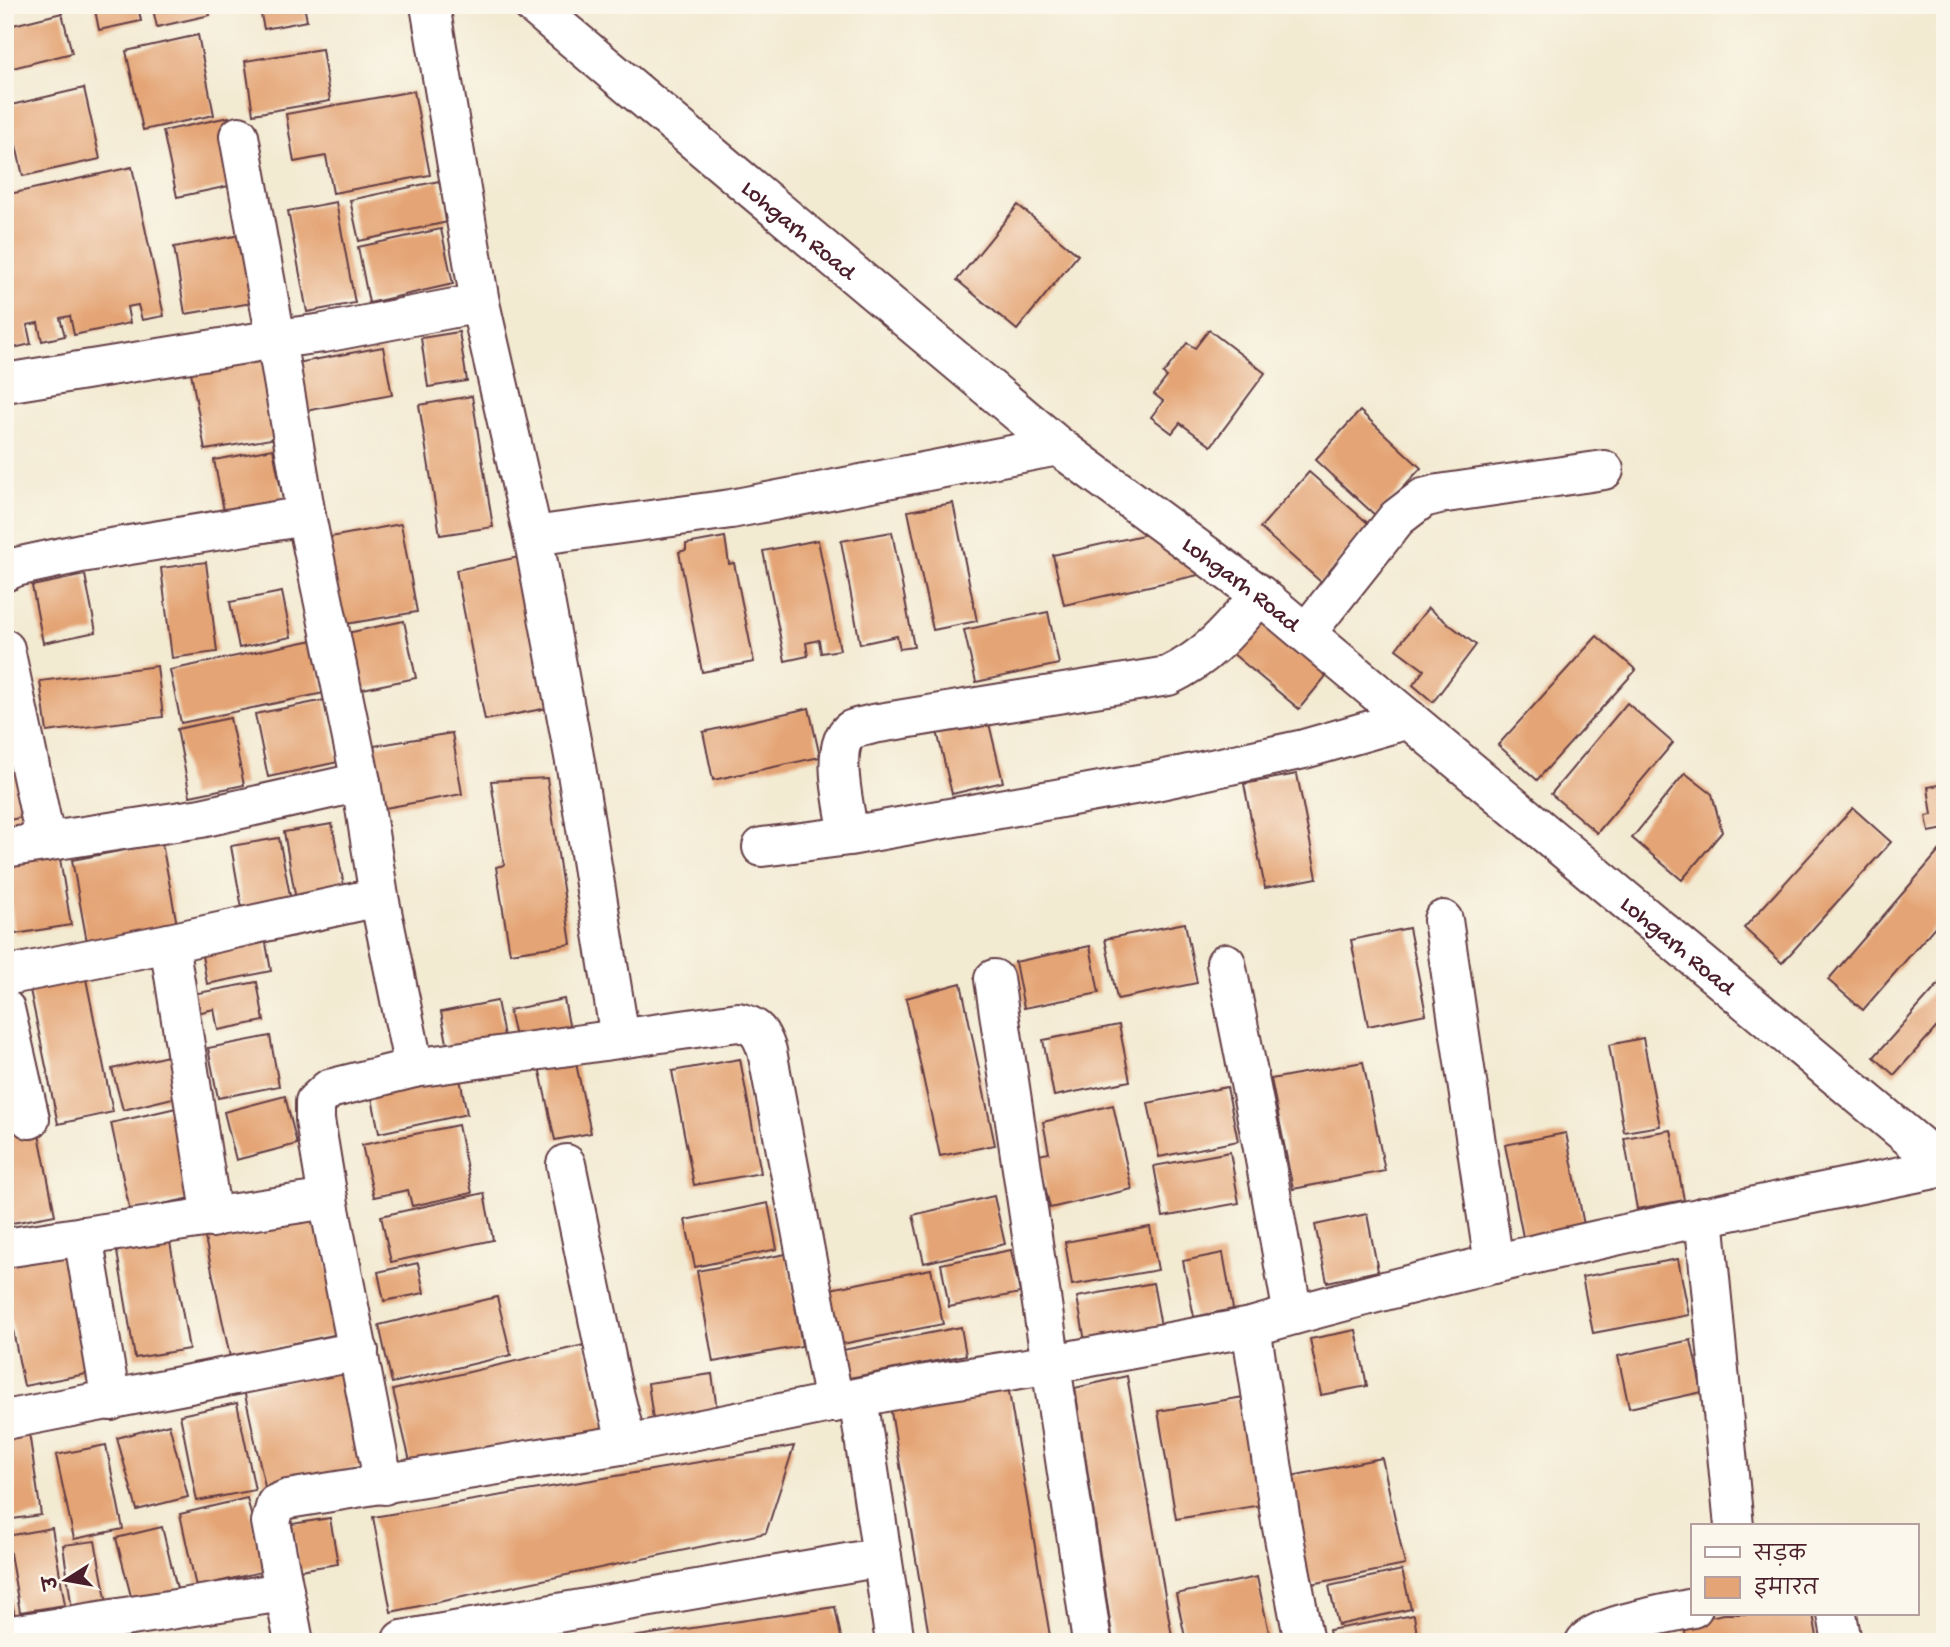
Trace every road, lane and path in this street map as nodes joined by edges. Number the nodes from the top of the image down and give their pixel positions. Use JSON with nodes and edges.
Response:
{"nodes":[{"id":1,"x":430,"y":5,"type":"edge"},
{"id":2,"x":533,"y":5,"type":"edge"},
{"id":3,"x":239,"y":136,"type":"dead end"},
{"id":4,"x":480,"y":303,"type":"junction"},
{"id":5,"x":276,"y":339,"type":"junction"},
{"id":6,"x":5,"y":383,"type":"edge"},
{"id":7,"x":1058,"y":446,"type":"junction"},
{"id":8,"x":1604,"y":470,"type":"dead end"},
{"id":9,"x":306,"y":516,"type":"junction"},
{"id":10,"x":533,"y":536,"type":"junction"},
{"id":11,"x":5,"y":572,"type":"edge"},
{"id":12,"x":1260,"y":595,"type":"junction"},
{"id":13,"x":1306,"y":633,"type":"junction"},
{"id":14,"x":5,"y":649,"type":"edge"},
{"id":15,"x":1409,"y":719,"type":"junction"},
{"id":16,"x":361,"y":782,"type":"junction"},
{"id":17,"x":849,"y":836,"type":"junction"},
{"id":18,"x":46,"y":842,"type":"junction"},
{"id":19,"x":762,"y":847,"type":"dead end"},
{"id":20,"x":5,"y":848,"type":"edge"},
{"id":21,"x":379,"y":897,"type":"junction"},
{"id":22,"x":1443,"y":920,"type":"dead end"},
{"id":23,"x":169,"y":943,"type":"junction"},
{"id":24,"x":1226,"y":964,"type":"dead end"},
{"id":25,"x":5,"y":976,"type":"edge"},
{"id":26,"x":994,"y":979,"type":"dead end"},
{"id":27,"x":5,"y":1009,"type":"edge"},
{"id":28,"x":620,"y":1038,"type":"junction"},
{"id":29,"x":414,"y":1068,"type":"junction"},
{"id":30,"x":30,"y":1118,"type":"dead end"},
{"id":31,"x":566,"y":1164,"type":"dead end"},
{"id":32,"x":1945,"y":1167,"type":"edge"},
{"id":33,"x":328,"y":1199,"type":"junction"},
{"id":34,"x":1704,"y":1216,"type":"junction"},
{"id":35,"x":212,"y":1218,"type":"junction"},
{"id":36,"x":82,"y":1236,"type":"junction"},
{"id":37,"x":5,"y":1248,"type":"edge"},
{"id":38,"x":1494,"y":1264,"type":"junction"},
{"id":39,"x":1293,"y":1315,"type":"junction"},
{"id":40,"x":1251,"y":1327,"type":"junction"},
{"id":41,"x":359,"y":1351,"type":"junction"},
{"id":42,"x":1052,"y":1364,"type":"junction"},
{"id":43,"x":846,"y":1400,"type":"junction"},
{"id":44,"x":111,"y":1401,"type":"junction"},
{"id":45,"x":5,"y":1420,"type":"edge"},
{"id":46,"x":626,"y":1444,"type":"junction"},
{"id":47,"x":384,"y":1485,"type":"junction"},
{"id":48,"x":1734,"y":1524,"type":"edge"},
{"id":49,"x":882,"y":1557,"type":"junction"},
{"id":50,"x":283,"y":1592,"type":"junction"},
{"id":51,"x":1691,"y":1608,"type":"edge"},
{"id":52,"x":1837,"y":1616,"type":"edge"},
{"id":53,"x":5,"y":1636,"type":"edge"},
{"id":54,"x":402,"y":1640,"type":"dead end"},
{"id":55,"x":294,"y":1642,"type":"edge"},
{"id":56,"x":895,"y":1642,"type":"edge"},
{"id":57,"x":1092,"y":1642,"type":"edge"},
{"id":58,"x":1304,"y":1642,"type":"edge"},
{"id":59,"x":1585,"y":1642,"type":"edge"},
{"id":60,"x":1842,"y":1642,"type":"edge"}],
"edges":[{"from":1,"to":4,"type":"street"},
{"from":2,"to":7,"type":"street","name":"Lohgarh Road"},
{"from":3,"to":5,"type":"street"},
{"from":4,"to":5,"type":"street"},
{"from":4,"to":10,"type":"street"},
{"from":5,"to":6,"type":"street"},
{"from":5,"to":9,"type":"street"},
{"from":7,"to":10,"type":"street"},
{"from":7,"to":12,"type":"street","name":"Lohgarh Road"},
{"from":8,"to":13,"type":"street"},
{"from":9,"to":11,"type":"street"},
{"from":9,"to":16,"type":"street"},
{"from":10,"to":28,"type":"street"},
{"from":12,"to":13,"type":"street","name":"Lohgarh Road"},
{"from":12,"to":17,"type":"street"},
{"from":13,"to":15,"type":"street","name":"Lohgarh Road"},
{"from":14,"to":18,"type":"street"},
{"from":15,"to":17,"type":"street"},
{"from":15,"to":32,"type":"street","name":"Lohgarh Road"},
{"from":16,"to":18,"type":"street"},
{"from":16,"to":21,"type":"street"},
{"from":17,"to":19,"type":"street"},
{"from":18,"to":20,"type":"street"},
{"from":21,"to":23,"type":"street"},
{"from":21,"to":29,"type":"street"},
{"from":22,"to":38,"type":"street"},
{"from":23,"to":25,"type":"street"},
{"from":23,"to":35,"type":"street"},
{"from":24,"to":39,"type":"street"},
{"from":26,"to":42,"type":"street"},
{"from":27,"to":30,"type":"street"},
{"from":28,"to":29,"type":"street"},
{"from":28,"to":43,"type":"street"},
{"from":29,"to":33,"type":"street"},
{"from":31,"to":46,"type":"street"},
{"from":32,"to":34,"type":"street"},
{"from":33,"to":35,"type":"street"},
{"from":33,"to":41,"type":"street"},
{"from":34,"to":38,"type":"street"},
{"from":34,"to":48,"type":"street"},
{"from":35,"to":36,"type":"street"},
{"from":36,"to":37,"type":"street"},
{"from":36,"to":44,"type":"street"},
{"from":38,"to":39,"type":"street"},
{"from":39,"to":40,"type":"street"},
{"from":40,"to":42,"type":"street"},
{"from":40,"to":58,"type":"street"},
{"from":41,"to":44,"type":"street"},
{"from":41,"to":47,"type":"street"},
{"from":42,"to":43,"type":"street"},
{"from":42,"to":57,"type":"street"},
{"from":43,"to":46,"type":"street"},
{"from":43,"to":49,"type":"street"},
{"from":44,"to":45,"type":"street"},
{"from":46,"to":47,"type":"street"},
{"from":47,"to":50,"type":"street"},
{"from":49,"to":54,"type":"street"},
{"from":49,"to":56,"type":"street"},
{"from":50,"to":53,"type":"street"},
{"from":50,"to":55,"type":"street"},
{"from":51,"to":59,"type":"street"},
{"from":52,"to":60,"type":"street"}]}
